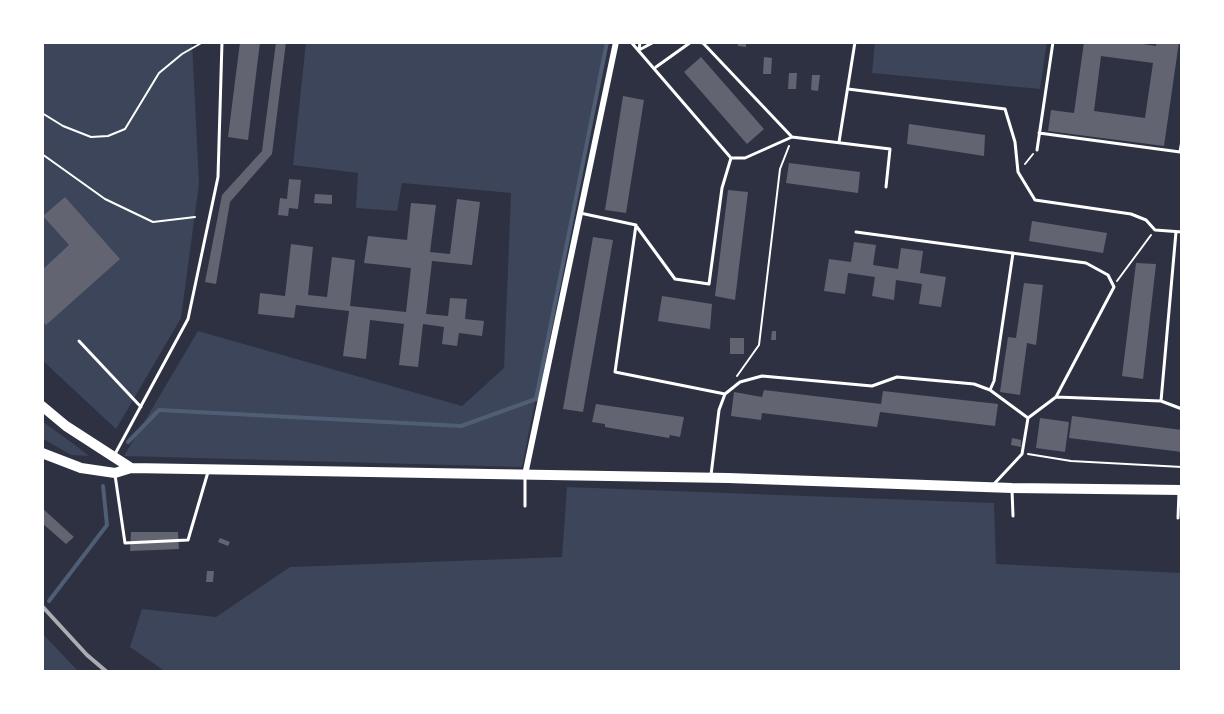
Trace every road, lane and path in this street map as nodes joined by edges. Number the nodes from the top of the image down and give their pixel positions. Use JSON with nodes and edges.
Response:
{"nodes":[{"id":1,"x":203,"y":42,"type":"edge"},
{"id":2,"x":222,"y":42,"type":"edge"},
{"id":3,"x":616,"y":42,"type":"edge"},
{"id":4,"x":631,"y":42,"type":"edge"},
{"id":5,"x":640,"y":42,"type":"edge"},
{"id":6,"x":654,"y":42,"type":"edge"},
{"id":7,"x":691,"y":42,"type":"edge"},
{"id":8,"x":698,"y":42,"type":"edge"},
{"id":9,"x":855,"y":42,"type":"edge"},
{"id":10,"x":1053,"y":42,"type":"edge"},
{"id":11,"x":639,"y":50,"type":"junction"},
{"id":12,"x":655,"y":68,"type":"junction"},
{"id":13,"x":848,"y":89,"type":"junction"},
{"id":14,"x":42,"y":113,"type":"edge"},
{"id":15,"x":1040,"y":133,"type":"junction"},
{"id":16,"x":792,"y":137,"type":"junction"},
{"id":17,"x":1182,"y":140,"type":"edge"},
{"id":18,"x":839,"y":142,"type":"junction"},
{"id":19,"x":1037,"y":150,"type":"joint"},
{"id":20,"x":42,"y":154,"type":"edge"},
{"id":21,"x":731,"y":158,"type":"junction"},
{"id":22,"x":1018,"y":172,"type":"junction"},
{"id":23,"x":886,"y":187,"type":"dead end"},
{"id":24,"x":580,"y":213,"type":"junction"},
{"id":25,"x":195,"y":217,"type":"dead end"},
{"id":26,"x":636,"y":225,"type":"junction"},
{"id":27,"x":1155,"y":230,"type":"junction"},
{"id":28,"x":855,"y":232,"type":"dead end"},
{"id":29,"x":1176,"y":232,"type":"junction"},
{"id":30,"x":1182,"y":232,"type":"edge"},
{"id":31,"x":1013,"y":253,"type":"junction"},
{"id":32,"x":1114,"y":287,"type":"junction"},
{"id":33,"x":79,"y":341,"type":"dead end"},
{"id":34,"x":736,"y":378,"type":"dead end"},
{"id":35,"x":990,"y":390,"type":"junction"},
{"id":36,"x":725,"y":394,"type":"junction"},
{"id":37,"x":1056,"y":397,"type":"junction"},
{"id":38,"x":1161,"y":401,"type":"junction"},
{"id":39,"x":42,"y":406,"type":"edge"},
{"id":40,"x":141,"y":407,"type":"junction"},
{"id":41,"x":1182,"y":409,"type":"edge"},
{"id":42,"x":1028,"y":418,"type":"junction"},
{"id":43,"x":42,"y":453,"type":"edge"},
{"id":44,"x":1022,"y":454,"type":"junction"},
{"id":45,"x":109,"y":467,"type":"junction"},
{"id":46,"x":1182,"y":467,"type":"edge"},
{"id":47,"x":209,"y":470,"type":"junction"},
{"id":48,"x":525,"y":475,"type":"junction"},
{"id":49,"x":711,"y":478,"type":"junction"},
{"id":50,"x":990,"y":487,"type":"junction"},
{"id":51,"x":1012,"y":488,"type":"junction"},
{"id":52,"x":1180,"y":490,"type":"edge"},
{"id":53,"x":525,"y":506,"type":"dead end"},
{"id":54,"x":1013,"y":516,"type":"dead end"},
{"id":55,"x":1178,"y":518,"type":"dead end"}],
"edges":[{"from":1,"to":14,"type":"path"},
{"from":2,"to":40,"type":"lane"},
{"from":3,"to":24,"type":"street"},
{"from":4,"to":11,"type":"lane"},
{"from":5,"to":11,"type":"lane"},
{"from":6,"to":11,"type":"lane"},
{"from":7,"to":12,"type":"lane"},
{"from":8,"to":16,"type":"lane"},
{"from":9,"to":13,"type":"lane"},
{"from":10,"to":15,"type":"lane"},
{"from":11,"to":12,"type":"lane"},
{"from":12,"to":21,"type":"lane"},
{"from":13,"to":18,"type":"lane"},
{"from":13,"to":22,"type":"lane"},
{"from":15,"to":17,"type":"lane"},
{"from":15,"to":19,"type":"lane"},
{"from":16,"to":18,"type":"lane"},
{"from":16,"to":21,"type":"lane"},
{"from":16,"to":34,"type":"path"},
{"from":18,"to":23,"type":"lane"},
{"from":19,"to":22,"type":"path"},
{"from":20,"to":25,"type":"path"},
{"from":21,"to":26,"type":"lane"},
{"from":22,"to":27,"type":"lane"},
{"from":24,"to":26,"type":"lane"},
{"from":24,"to":48,"type":"street"},
{"from":26,"to":36,"type":"lane"},
{"from":27,"to":29,"type":"lane"},
{"from":27,"to":32,"type":"path"},
{"from":28,"to":31,"type":"lane"},
{"from":29,"to":30,"type":"lane"},
{"from":29,"to":38,"type":"lane"},
{"from":31,"to":32,"type":"lane"},
{"from":31,"to":35,"type":"lane"},
{"from":32,"to":37,"type":"lane"},
{"from":33,"to":40,"type":"lane"},
{"from":35,"to":36,"type":"lane"},
{"from":35,"to":42,"type":"lane"},
{"from":36,"to":49,"type":"lane"},
{"from":37,"to":38,"type":"lane"},
{"from":37,"to":42,"type":"lane"},
{"from":38,"to":41,"type":"lane"},
{"from":39,"to":45,"type":"main road"},
{"from":40,"to":45,"type":"lane"},
{"from":42,"to":44,"type":"lane"},
{"from":43,"to":45,"type":"main road"},
{"from":44,"to":46,"type":"path"},
{"from":44,"to":50,"type":"lane"},
{"from":45,"to":47,"type":"main road"},
{"from":45,"to":47,"type":"lane"},
{"from":47,"to":48,"type":"main road"},
{"from":48,"to":49,"type":"main road"},
{"from":48,"to":53,"type":"lane"},
{"from":49,"to":50,"type":"main road"},
{"from":50,"to":51,"type":"main road"},
{"from":51,"to":52,"type":"main road"},
{"from":51,"to":54,"type":"lane"},
{"from":52,"to":55,"type":"lane"}]}
